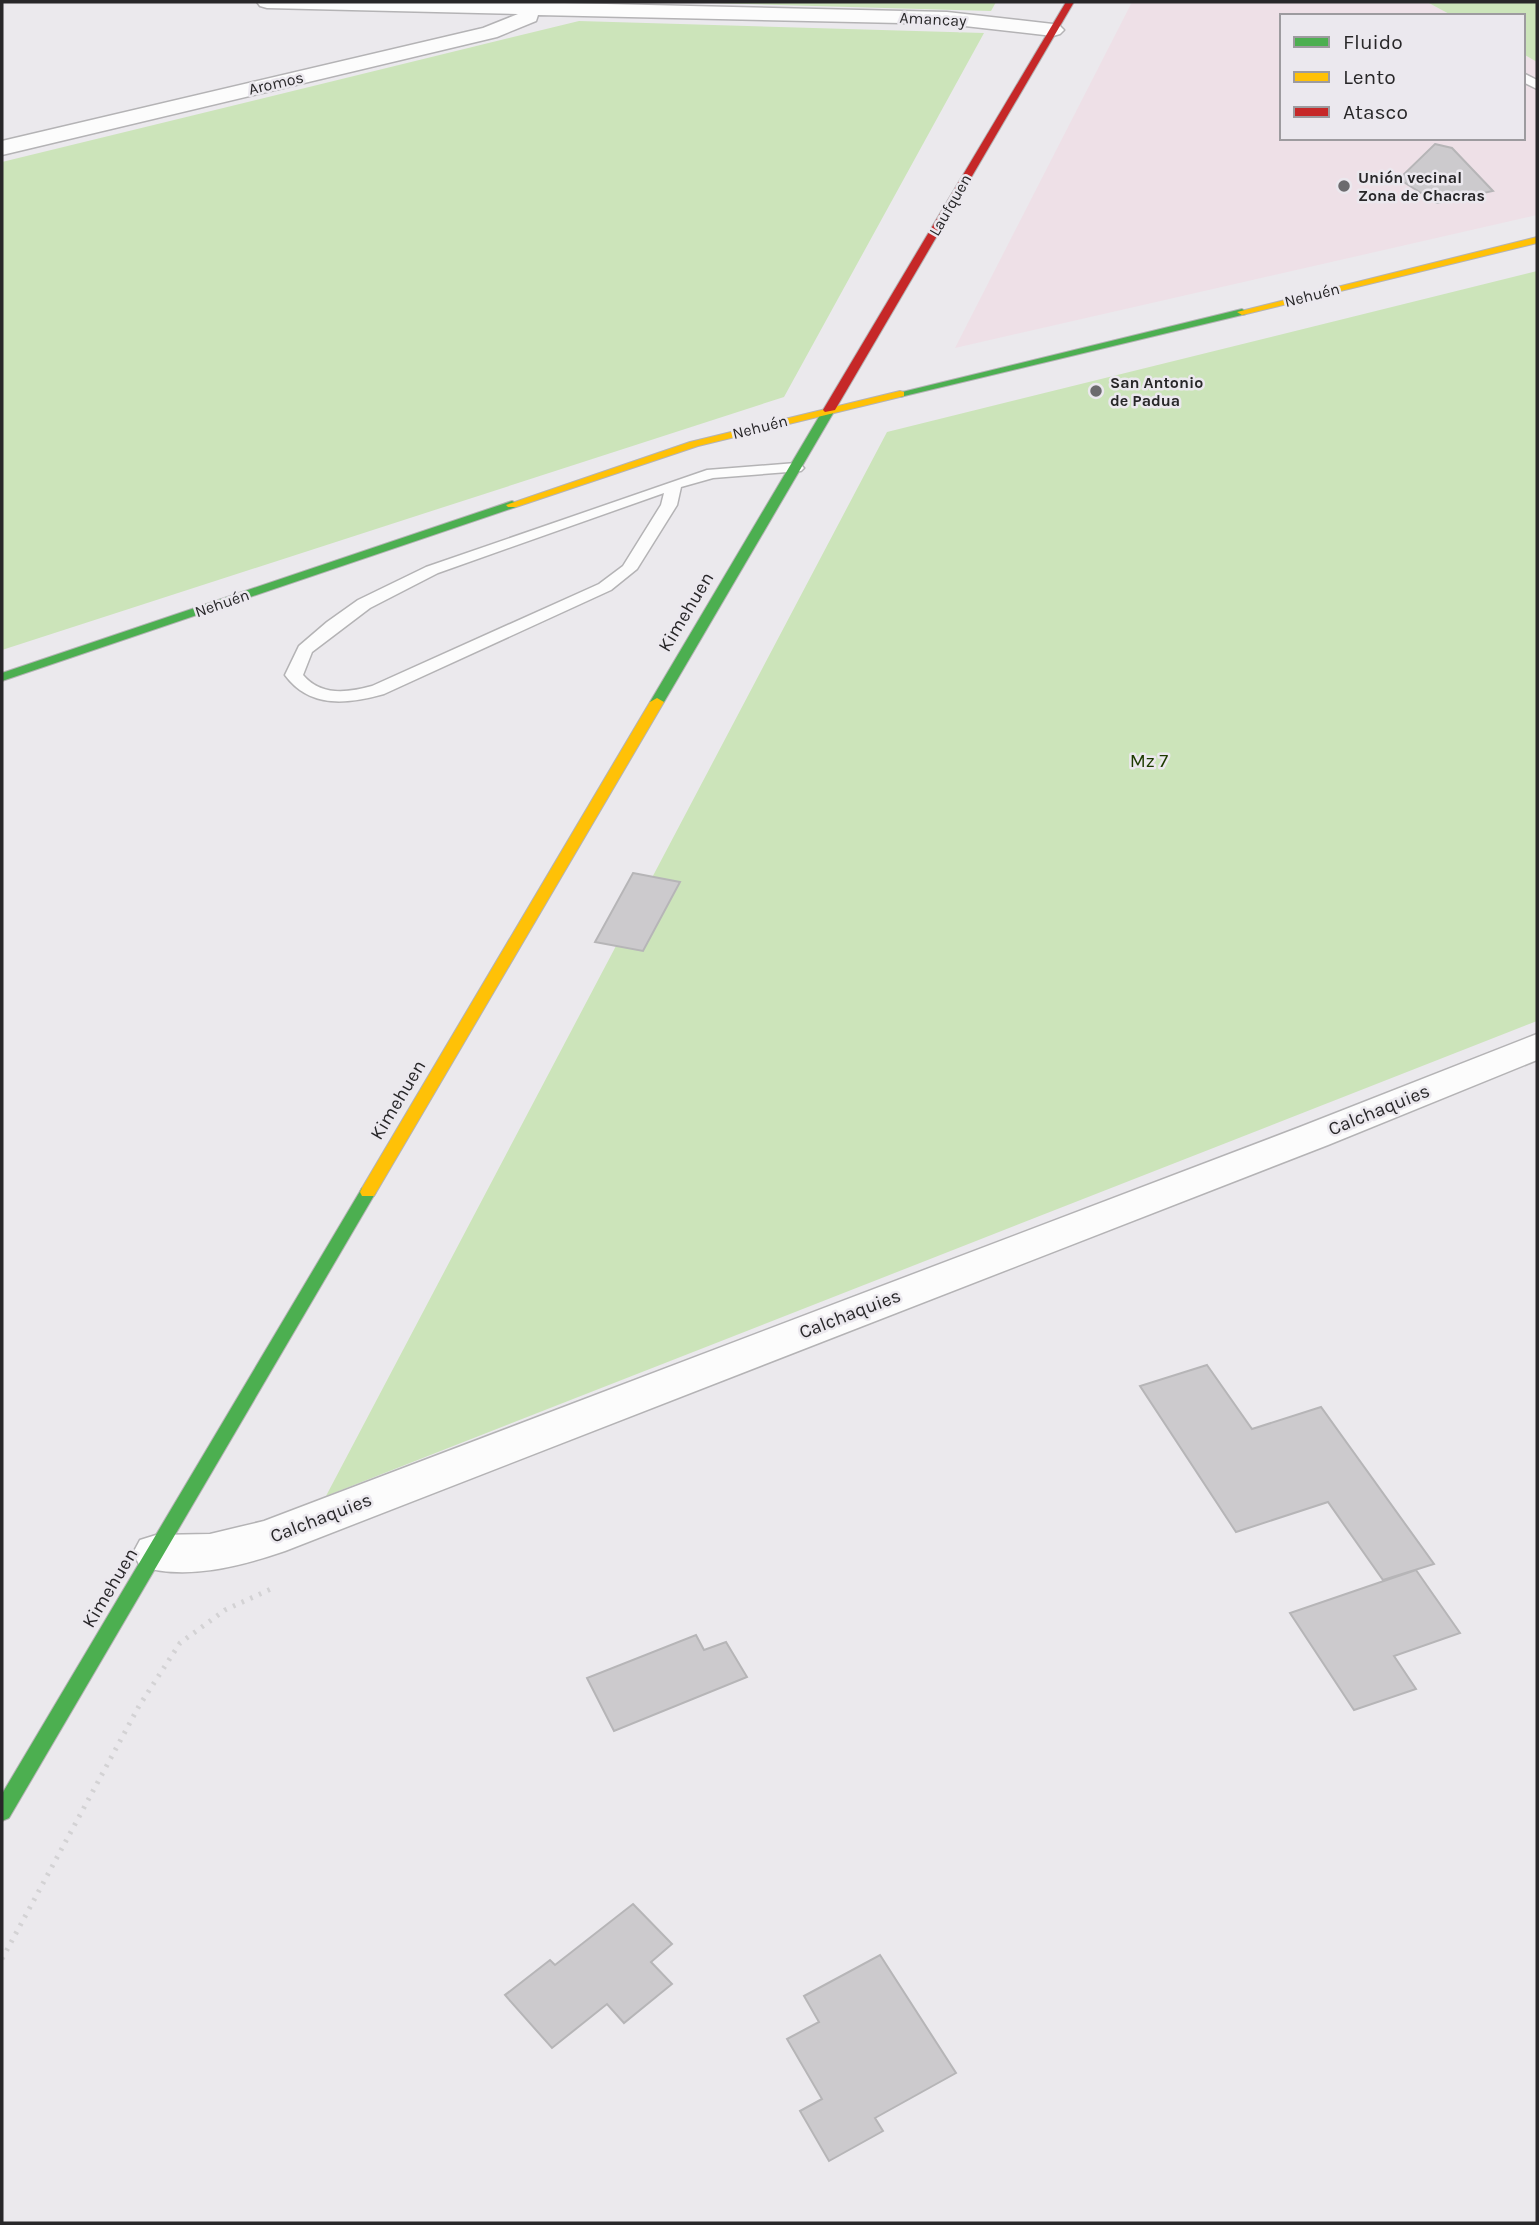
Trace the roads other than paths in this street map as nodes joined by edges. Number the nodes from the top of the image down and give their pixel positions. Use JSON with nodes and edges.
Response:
{"nodes":[{"id":1,"x":267,"y":2,"type":"edge"},
{"id":2,"x":1070,"y":2,"type":"edge"},
{"id":3,"x":547,"y":10,"type":"junction"},
{"id":4,"x":1052,"y":30,"type":"junction"},
{"id":5,"x":2,"y":148,"type":"edge"},
{"id":6,"x":1537,"y":240,"type":"edge"},
{"id":7,"x":832,"y":409,"type":"junction"},
{"id":8,"x":796,"y":468,"type":"junction"},
{"id":9,"x":674,"y":484,"type":"junction"},
{"id":10,"x":2,"y":677,"type":"edge"},
{"id":11,"x":1537,"y":1046,"type":"edge"},
{"id":12,"x":156,"y":1553,"type":"junction"},
{"id":13,"x":2,"y":1812,"type":"edge"}],
"edges":[{"from":1,"to":3,"type":"street","name":"Amancay"},
{"from":2,"to":4,"type":"street","name":"Laufquen"},
{"from":3,"to":4,"type":"street","name":"Amancay"},
{"from":3,"to":5,"type":"street","name":"Aromos"},
{"from":4,"to":7,"type":"street","name":"Laufquen"},
{"from":6,"to":7,"type":"street","name":"Nehuén"},
{"from":7,"to":8,"type":"street","name":"Kimehuen"},
{"from":7,"to":10,"type":"street","name":"Nehuén"},
{"from":8,"to":9,"type":"lane"},
{"from":8,"to":12,"type":"street","name":"Kimehuen"},
{"from":9,"to":9,"type":"lane"},
{"from":11,"to":12,"type":"street","name":"Calchaquies"},
{"from":12,"to":13,"type":"street","name":"Kimehuen"}]}
